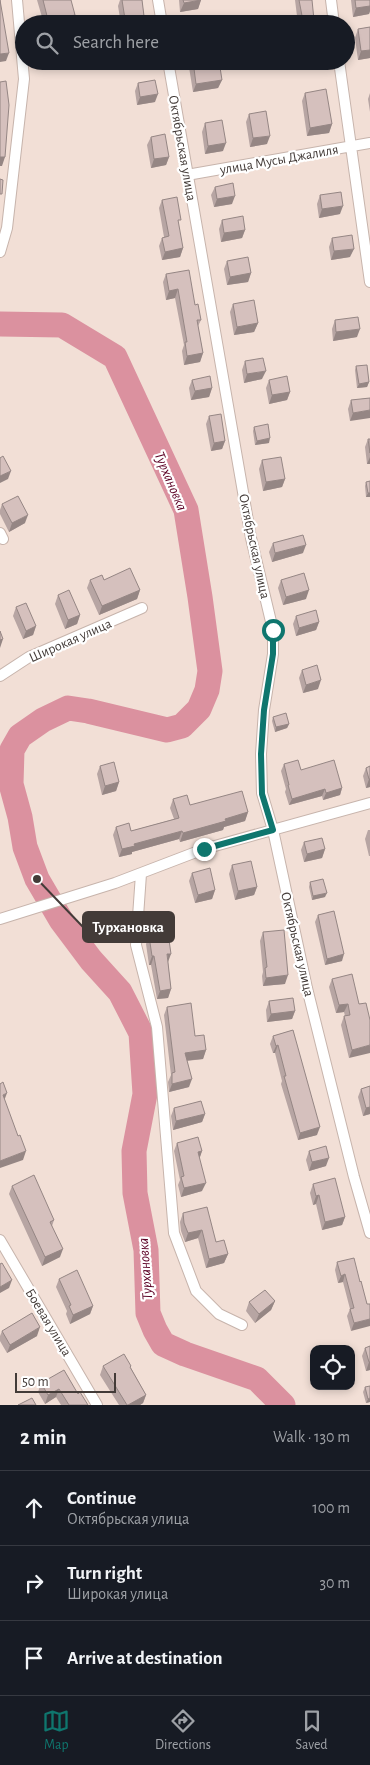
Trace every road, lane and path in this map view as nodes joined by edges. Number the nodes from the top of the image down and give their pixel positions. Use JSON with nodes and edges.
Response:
{"nodes":[{"id":1,"x":17,"y":0,"type":"edge"},
{"id":2,"x":158,"y":0,"type":"edge"},
{"id":3,"x":331,"y":0,"type":"edge"},
{"id":4,"x":18,"y":15,"type":"edge"},
{"id":5,"x":160,"y":15,"type":"edge"},
{"id":6,"x":333,"y":15,"type":"edge"},
{"id":7,"x":23,"y":70,"type":"edge"},
{"id":8,"x":170,"y":70,"type":"edge"},
{"id":9,"x":340,"y":70,"type":"edge"},
{"id":10,"x":370,"y":143,"type":"edge"},
{"id":11,"x":351,"y":146,"type":"junction"},
{"id":12,"x":187,"y":175,"type":"junction"},
{"id":13,"x":0,"y":251,"type":"edge"},
{"id":14,"x":370,"y":282,"type":"edge"},
{"id":15,"x":142,"y":608,"type":"dead end"},
{"id":16,"x":0,"y":676,"type":"edge"},
{"id":17,"x":370,"y":803,"type":"edge"},
{"id":18,"x":273,"y":830,"type":"junction"},
{"id":19,"x":141,"y":874,"type":"junction"},
{"id":20,"x":0,"y":919,"type":"edge"},
{"id":21,"x":370,"y":1233,"type":"edge"},
{"id":22,"x":0,"y":1240,"type":"edge"},
{"id":23,"x":242,"y":1325,"type":"dead end"},
{"id":24,"x":97,"y":1405,"type":"edge"}],
"edges":[{"from":1,"to":4,"type":"street"},
{"from":2,"to":5,"type":"street"},
{"from":3,"to":6,"type":"street"},
{"from":7,"to":13,"type":"street"},
{"from":8,"to":12,"type":"street","name":"Октябрьская улица"},
{"from":9,"to":11,"type":"street"},
{"from":10,"to":11,"type":"street","name":"улица Мусы Джалиля"},
{"from":11,"to":12,"type":"street","name":"улица Мусы Джалиля"},
{"from":11,"to":14,"type":"street"},
{"from":12,"to":18,"type":"street","name":"Октябрьская улица"},
{"from":15,"to":16,"type":"street","name":"Широкая улица"},
{"from":17,"to":18,"type":"street"},
{"from":18,"to":19,"type":"street"},
{"from":18,"to":21,"type":"street","name":"Октябрьская улица"},
{"from":19,"to":20,"type":"street"},
{"from":19,"to":23,"type":"street"},
{"from":22,"to":24,"type":"street","name":"Боевая улица"}]}
